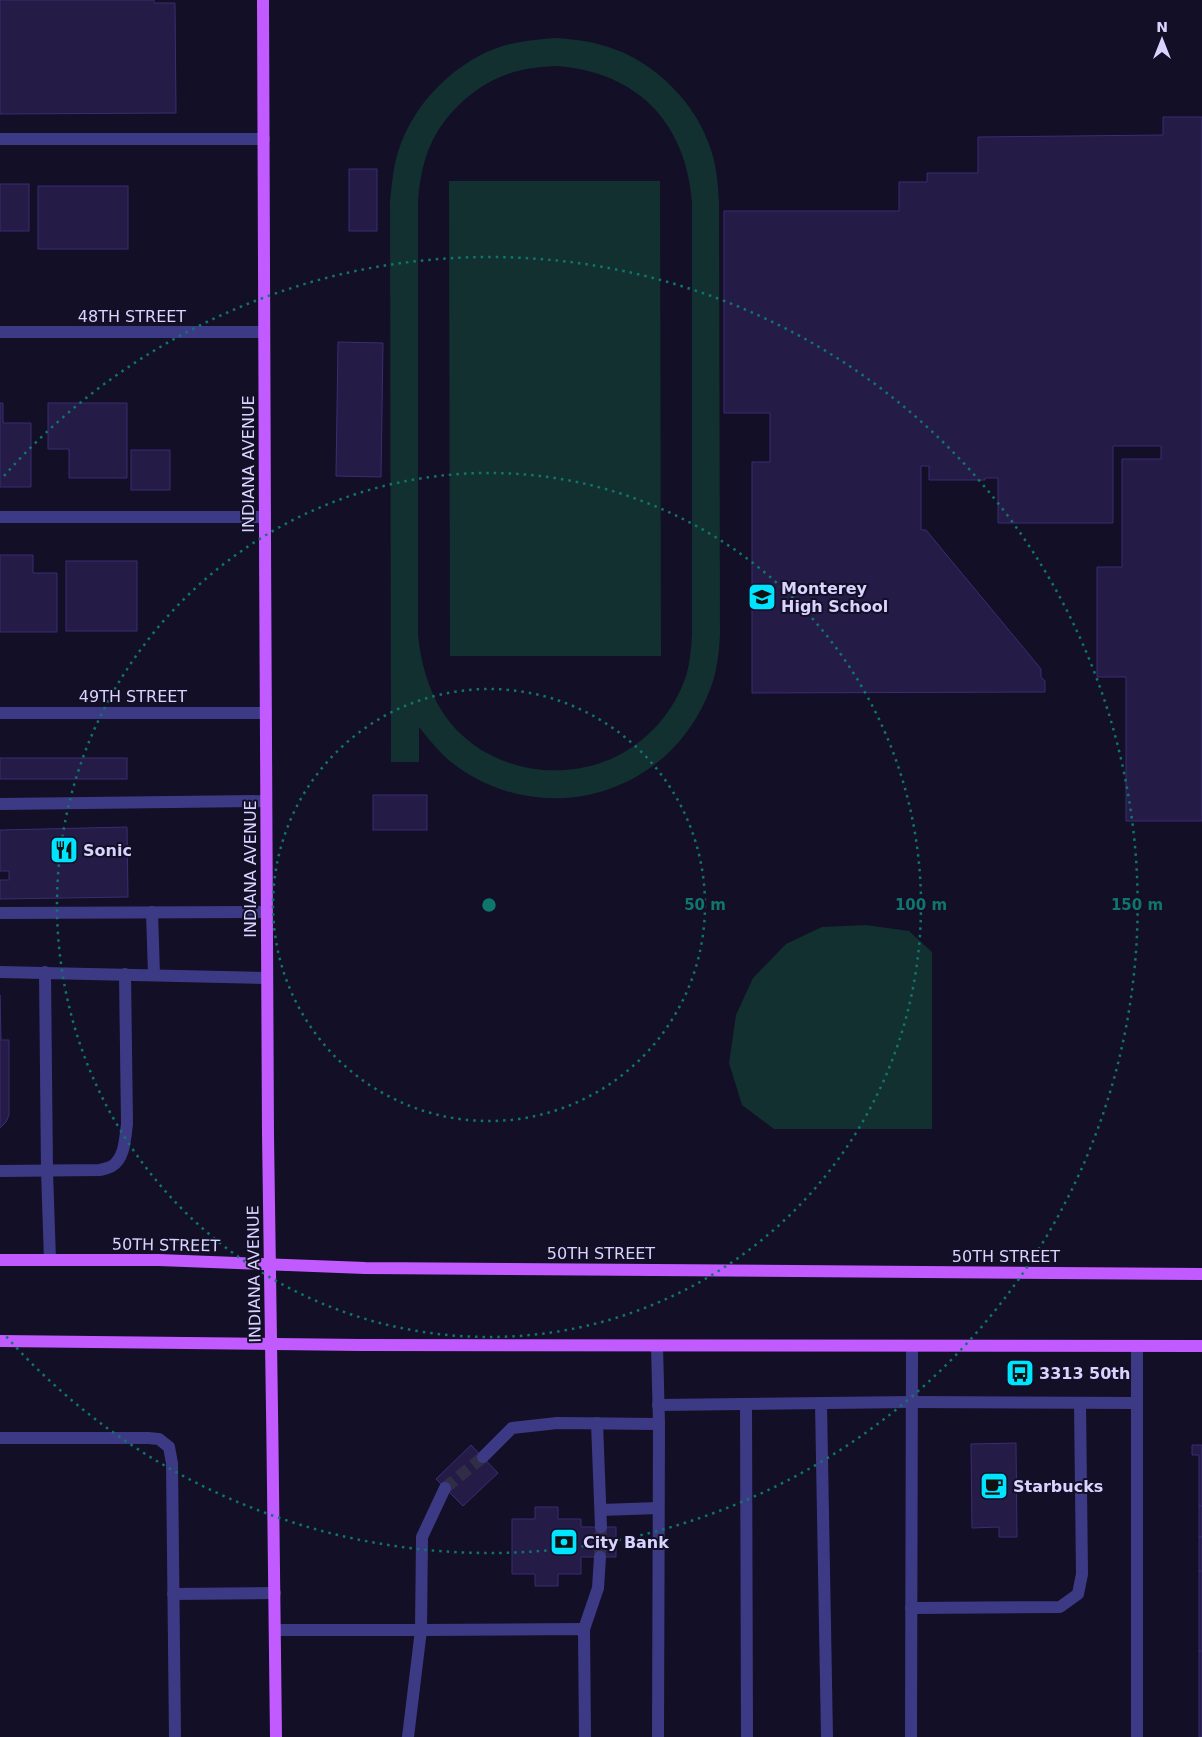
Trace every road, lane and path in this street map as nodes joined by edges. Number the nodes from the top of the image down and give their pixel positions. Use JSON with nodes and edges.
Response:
{"nodes":[{"id":1,"x":263,"y":0,"type":"edge"},
{"id":2,"x":0,"y":139,"type":"edge"},
{"id":3,"x":264,"y":139,"type":"junction"},
{"id":4,"x":0,"y":332,"type":"edge"},
{"id":5,"x":264,"y":332,"type":"junction"},
{"id":6,"x":0,"y":517,"type":"edge"},
{"id":7,"x":265,"y":517,"type":"junction"},
{"id":8,"x":0,"y":713,"type":"edge"},
{"id":9,"x":266,"y":713,"type":"junction"},
{"id":10,"x":266,"y":801,"type":"junction"},
{"id":11,"x":0,"y":804,"type":"edge"},
{"id":12,"x":152,"y":912,"type":"junction"},
{"id":13,"x":267,"y":912,"type":"junction"},
{"id":14,"x":0,"y":913,"type":"edge"},
{"id":15,"x":0,"y":972,"type":"edge"},
{"id":16,"x":45,"y":972,"type":"junction"},
{"id":17,"x":125,"y":974,"type":"junction"},
{"id":18,"x":154,"y":975,"type":"junction"},
{"id":19,"x":267,"y":978,"type":"junction"},
{"id":20,"x":0,"y":1171,"type":"edge"},
{"id":21,"x":47,"y":1171,"type":"junction"},
{"id":22,"x":0,"y":1260,"type":"edge"},
{"id":23,"x":50,"y":1260,"type":"junction"},
{"id":24,"x":270,"y":1264,"type":"junction"},
{"id":25,"x":1202,"y":1274,"type":"edge"},
{"id":26,"x":0,"y":1341,"type":"edge"},
{"id":27,"x":272,"y":1344,"type":"junction"},
{"id":28,"x":657,"y":1346,"type":"junction"},
{"id":29,"x":912,"y":1346,"type":"junction"},
{"id":30,"x":1137,"y":1346,"type":"junction"},
{"id":31,"x":1202,"y":1346,"type":"edge"},
{"id":32,"x":912,"y":1402,"type":"junction"},
{"id":33,"x":822,"y":1403,"type":"junction"},
{"id":34,"x":1080,"y":1403,"type":"junction"},
{"id":35,"x":1137,"y":1403,"type":"junction"},
{"id":36,"x":746,"y":1404,"type":"junction"},
{"id":37,"x":658,"y":1405,"type":"junction"},
{"id":38,"x":598,"y":1423,"type":"junction"},
{"id":39,"x":659,"y":1424,"type":"junction"},
{"id":40,"x":0,"y":1438,"type":"edge"},
{"id":41,"x":483,"y":1457,"type":"tunnel mouth"},
{"id":42,"x":445,"y":1488,"type":"tunnel mouth"},
{"id":43,"x":658,"y":1508,"type":"junction"},
{"id":44,"x":601,"y":1510,"type":"junction"},
{"id":45,"x":601,"y":1527,"type":"tunnel mouth"},
{"id":46,"x":600,"y":1557,"type":"tunnel mouth"},
{"id":47,"x":275,"y":1593,"type":"junction"},
{"id":48,"x":173,"y":1594,"type":"junction"},
{"id":49,"x":911,"y":1608,"type":"junction"},
{"id":50,"x":276,"y":1630,"type":"junction"},
{"id":51,"x":421,"y":1630,"type":"junction"},
{"id":52,"x":584,"y":1630,"type":"junction"},
{"id":53,"x":175,"y":1737,"type":"edge"},
{"id":54,"x":276,"y":1737,"type":"edge"},
{"id":55,"x":408,"y":1737,"type":"edge"},
{"id":56,"x":585,"y":1737,"type":"edge"},
{"id":57,"x":658,"y":1737,"type":"edge"},
{"id":58,"x":748,"y":1737,"type":"edge"},
{"id":59,"x":827,"y":1737,"type":"edge"},
{"id":60,"x":911,"y":1737,"type":"edge"},
{"id":61,"x":1137,"y":1737,"type":"edge"}],
"edges":[{"from":1,"to":3,"type":"main road","name":"INDIANA AVENUE"},
{"from":2,"to":3,"type":"street"},
{"from":3,"to":5,"type":"main road","name":"INDIANA AVENUE"},
{"from":4,"to":5,"type":"street","name":"48TH STREET"},
{"from":5,"to":7,"type":"main road","name":"INDIANA AVENUE"},
{"from":6,"to":7,"type":"street"},
{"from":7,"to":9,"type":"main road","name":"INDIANA AVENUE"},
{"from":8,"to":9,"type":"street","name":"49TH STREET"},
{"from":9,"to":10,"type":"main road","name":"INDIANA AVENUE"},
{"from":10,"to":11,"type":"street"},
{"from":10,"to":13,"type":"main road","name":"INDIANA AVENUE"},
{"from":12,"to":13,"type":"street"},
{"from":12,"to":14,"type":"street"},
{"from":12,"to":18,"type":"street"},
{"from":13,"to":19,"type":"main road","name":"INDIANA AVENUE"},
{"from":15,"to":16,"type":"street"},
{"from":16,"to":17,"type":"street"},
{"from":16,"to":21,"type":"street"},
{"from":17,"to":18,"type":"street"},
{"from":17,"to":21,"type":"street"},
{"from":18,"to":19,"type":"street"},
{"from":19,"to":24,"type":"main road","name":"INDIANA AVENUE"},
{"from":20,"to":21,"type":"street"},
{"from":21,"to":23,"type":"street"},
{"from":22,"to":23,"type":"main road","name":"50TH STREET"},
{"from":23,"to":24,"type":"main road","name":"50TH STREET"},
{"from":24,"to":25,"type":"main road","name":"50TH STREET"},
{"from":24,"to":27,"type":"main road","name":"INDIANA AVENUE"},
{"from":26,"to":27,"type":"main road"},
{"from":27,"to":28,"type":"main road"},
{"from":27,"to":47,"type":"main road","name":"INDIANA AVENUE"},
{"from":28,"to":29,"type":"main road"},
{"from":28,"to":37,"type":"street"},
{"from":29,"to":30,"type":"main road"},
{"from":29,"to":32,"type":"street"},
{"from":30,"to":31,"type":"main road"},
{"from":30,"to":35,"type":"street"},
{"from":32,"to":33,"type":"street"},
{"from":32,"to":34,"type":"street"},
{"from":32,"to":49,"type":"street"},
{"from":33,"to":36,"type":"street"},
{"from":33,"to":59,"type":"street"},
{"from":34,"to":35,"type":"street"},
{"from":34,"to":49,"type":"street"},
{"from":35,"to":61,"type":"street"},
{"from":36,"to":37,"type":"street"},
{"from":36,"to":58,"type":"street"},
{"from":37,"to":39,"type":"street"},
{"from":38,"to":39,"type":"street"},
{"from":38,"to":41,"type":"street"},
{"from":38,"to":44,"type":"street"},
{"from":39,"to":43,"type":"street"},
{"from":40,"to":48,"type":"street"},
{"from":42,"to":51,"type":"street"},
{"from":43,"to":44,"type":"street"},
{"from":43,"to":57,"type":"street"},
{"from":44,"to":45,"type":"street"},
{"from":46,"to":52,"type":"street"},
{"from":47,"to":48,"type":"street"},
{"from":47,"to":50,"type":"main road","name":"INDIANA AVENUE"},
{"from":48,"to":53,"type":"street"},
{"from":49,"to":60,"type":"street"},
{"from":50,"to":51,"type":"street"},
{"from":50,"to":54,"type":"main road","name":"INDIANA AVENUE"},
{"from":51,"to":52,"type":"street"},
{"from":51,"to":55,"type":"street"},
{"from":52,"to":56,"type":"street"}]}
